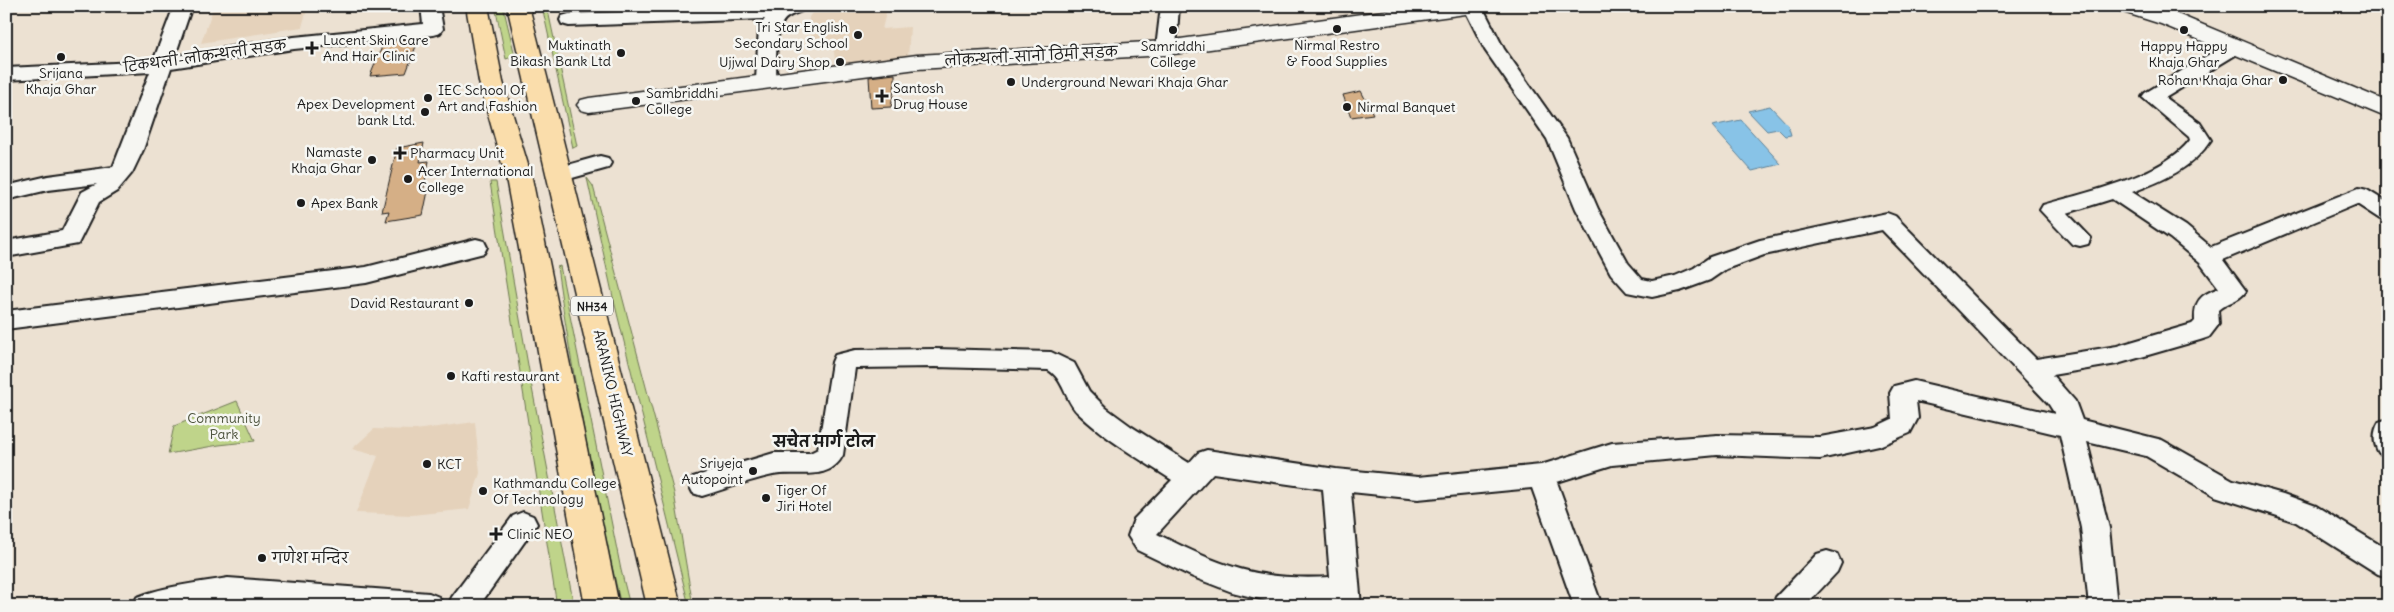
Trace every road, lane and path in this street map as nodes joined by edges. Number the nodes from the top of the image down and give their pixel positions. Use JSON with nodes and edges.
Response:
{"nodes":[{"id":1,"x":183,"y":6,"type":"edge"},
{"id":2,"x":430,"y":6,"type":"edge"},
{"id":3,"x":477,"y":6,"type":"edge"},
{"id":4,"x":518,"y":6,"type":"edge"},
{"id":5,"x":799,"y":6,"type":"edge"},
{"id":6,"x":1170,"y":6,"type":"edge"},
{"id":7,"x":1472,"y":6,"type":"edge"},
{"id":8,"x":2128,"y":6,"type":"edge"},
{"id":9,"x":780,"y":13,"type":"junction"},
{"id":10,"x":569,"y":20,"type":"dead end"},
{"id":11,"x":2234,"y":47,"type":"junction"},
{"id":12,"x":1166,"y":48,"type":"junction"},
{"id":13,"x":163,"y":64,"type":"junction"},
{"id":14,"x":6,"y":74,"type":"edge"},
{"id":15,"x":766,"y":80,"type":"junction"},
{"id":16,"x":589,"y":105,"type":"dead end"},
{"id":17,"x":2388,"y":111,"type":"edge"},
{"id":18,"x":600,"y":163,"type":"dead end"},
{"id":19,"x":121,"y":172,"type":"junction"},
{"id":20,"x":558,"y":175,"type":"junction"},
{"id":21,"x":520,"y":178,"type":"junction"},
{"id":22,"x":2115,"y":190,"type":"junction"},
{"id":23,"x":6,"y":193,"type":"edge"},
{"id":24,"x":2388,"y":214,"type":"edge"},
{"id":25,"x":2080,"y":238,"type":"dead end"},
{"id":26,"x":476,"y":247,"type":"dead end"},
{"id":27,"x":6,"y":249,"type":"edge"},
{"id":28,"x":2208,"y":258,"type":"junction"},
{"id":29,"x":6,"y":320,"type":"edge"},
{"id":30,"x":2030,"y":369,"type":"junction"},
{"id":31,"x":2072,"y":428,"type":"junction"},
{"id":32,"x":2388,"y":429,"type":"edge"},
{"id":33,"x":2388,"y":446,"type":"edge"},
{"id":34,"x":1541,"y":476,"type":"junction"},
{"id":35,"x":1190,"y":478,"type":"junction"},
{"id":36,"x":1336,"y":480,"type":"junction"},
{"id":37,"x":702,"y":485,"type":"dead end"},
{"id":38,"x":523,"y":524,"type":"dead end"},
{"id":39,"x":1827,"y":563,"type":"dead end"},
{"id":40,"x":2388,"y":565,"type":"edge"},
{"id":41,"x":1345,"y":597,"type":"edge"},
{"id":42,"x":147,"y":606,"type":"edge"},
{"id":43,"x":428,"y":606,"type":"edge"},
{"id":44,"x":462,"y":606,"type":"edge"},
{"id":45,"x":602,"y":606,"type":"edge"},
{"id":46,"x":664,"y":606,"type":"edge"},
{"id":47,"x":1588,"y":606,"type":"edge"},
{"id":48,"x":1786,"y":606,"type":"edge"},
{"id":49,"x":2103,"y":606,"type":"edge"}],
"edges":[{"from":1,"to":13,"type":"street"},
{"from":2,"to":13,"type":"street","name":"टिकथली-लोकन्थली सडक"},
{"from":3,"to":21,"type":"highway"},
{"from":4,"to":20,"type":"highway","name":"ARANIKO HIGHWAY","number":"NH34"},
{"from":5,"to":9,"type":"street"},
{"from":6,"to":12,"type":"street"},
{"from":7,"to":12,"type":"main road","name":"लोकन्थली-सानो ठिमी सडक"},
{"from":7,"to":30,"type":"street"},
{"from":8,"to":11,"type":"main road"},
{"from":9,"to":10,"type":"street"},
{"from":9,"to":15,"type":"street"},
{"from":11,"to":17,"type":"main road"},
{"from":11,"to":22,"type":"street"},
{"from":12,"to":15,"type":"main road","name":"लोकन्थली-सानो ठिमी सडक"},
{"from":13,"to":14,"type":"street","name":"टिकथली-लोकन्थली सडक"},
{"from":13,"to":19,"type":"street"},
{"from":15,"to":16,"type":"main road","name":"लोकन्थली-सानो ठिमी सडक"},
{"from":18,"to":20,"type":"street"},
{"from":19,"to":23,"type":"street"},
{"from":19,"to":27,"type":"street"},
{"from":20,"to":21,"type":"highway"},
{"from":20,"to":46,"type":"highway","name":"ARANIKO HIGHWAY","number":"NH34"},
{"from":21,"to":45,"type":"highway"},
{"from":22,"to":25,"type":"street"},
{"from":22,"to":28,"type":"street"},
{"from":24,"to":28,"type":"street"},
{"from":26,"to":29,"type":"street"},
{"from":28,"to":30,"type":"street"},
{"from":30,"to":31,"type":"street"},
{"from":31,"to":34,"type":"street"},
{"from":31,"to":40,"type":"street"},
{"from":31,"to":49,"type":"street"},
{"from":32,"to":33,"type":"street"},
{"from":34,"to":36,"type":"street"},
{"from":34,"to":47,"type":"street"},
{"from":35,"to":36,"type":"street"},
{"from":35,"to":37,"type":"street"},
{"from":35,"to":41,"type":"street"},
{"from":36,"to":41,"type":"street"},
{"from":38,"to":44,"type":"street"},
{"from":39,"to":48,"type":"street"},
{"from":42,"to":43,"type":"street"}]}
